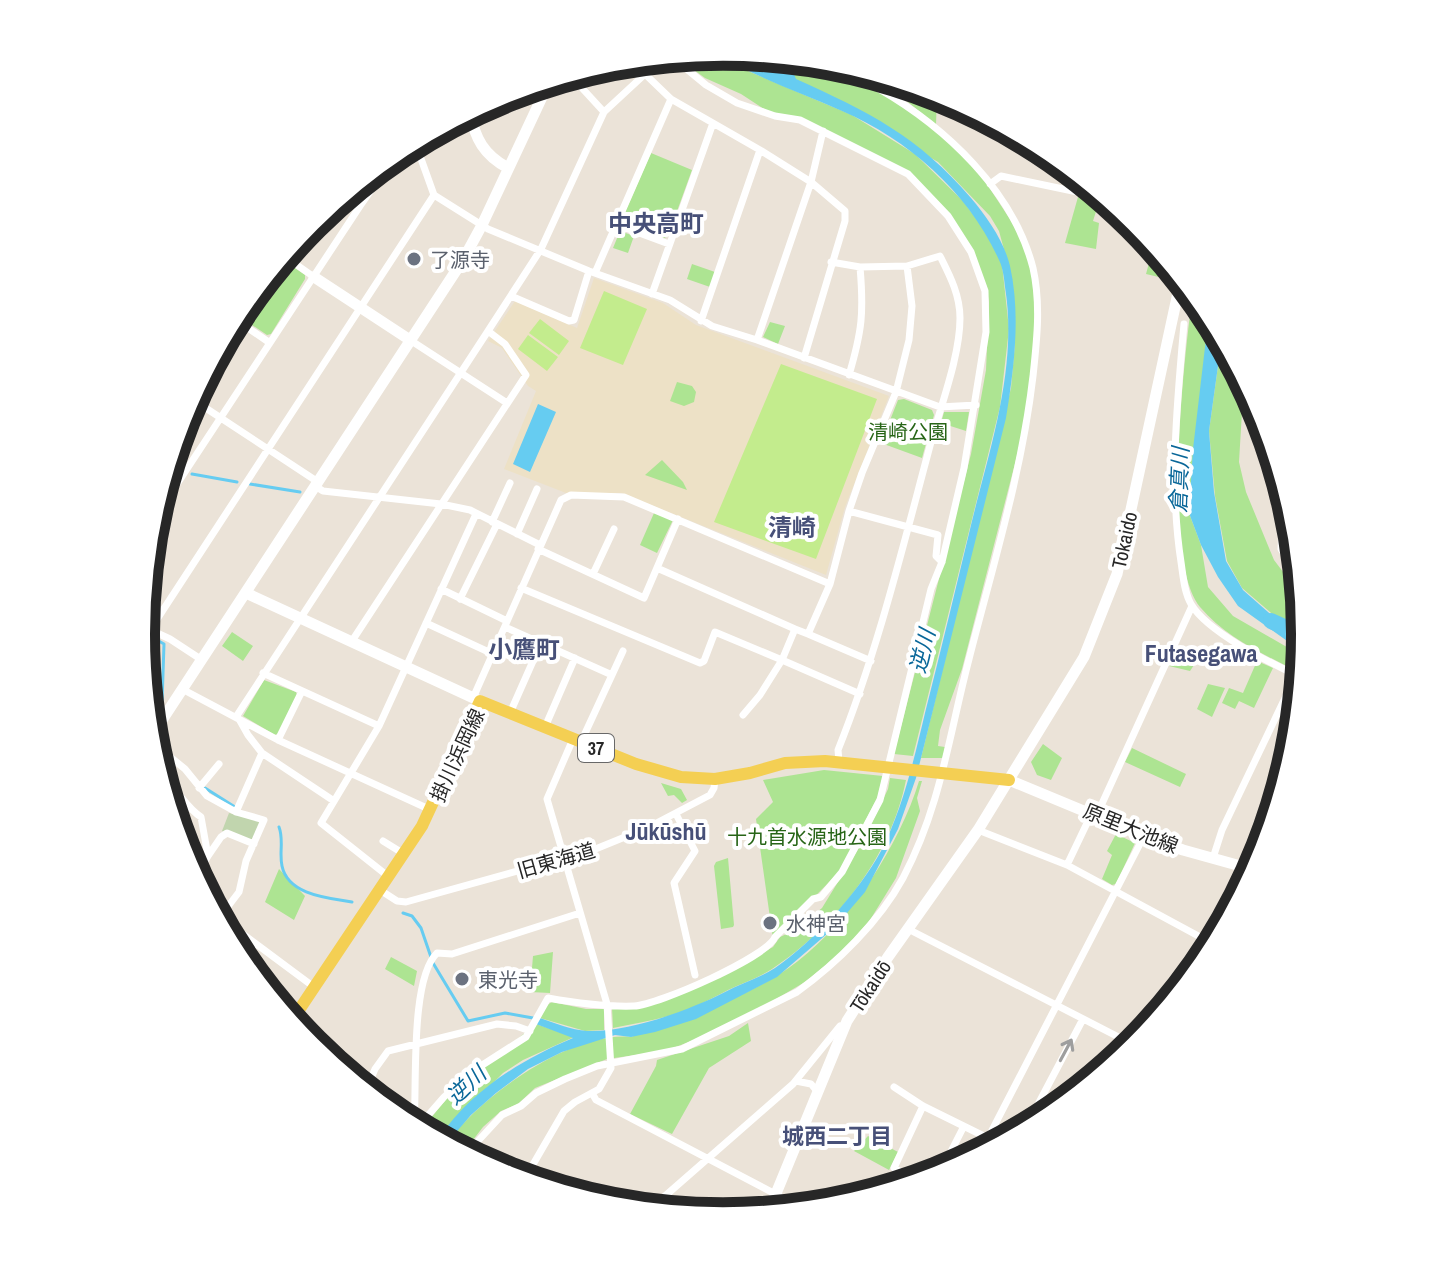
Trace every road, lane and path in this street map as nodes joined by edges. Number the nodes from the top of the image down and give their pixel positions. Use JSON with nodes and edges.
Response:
{"nodes":[{"id":1,"x":684,"y":67,"type":"edge"},
{"id":2,"x":648,"y":71,"type":"edge"},
{"id":3,"x":645,"y":74,"type":"junction"},
{"id":4,"x":579,"y":84,"type":"edge"},
{"id":5,"x":882,"y":88,"type":"edge"},
{"id":6,"x":543,"y":95,"type":"edge"},
{"id":7,"x":671,"y":99,"type":"junction"},
{"id":8,"x":604,"y":112,"type":"junction"},
{"id":9,"x":713,"y":123,"type":"junction"},
{"id":10,"x":472,"y":125,"type":"edge"},
{"id":11,"x":823,"y":131,"type":"junction"},
{"id":12,"x":760,"y":150,"type":"junction"},
{"id":13,"x":418,"y":156,"type":"edge"},
{"id":14,"x":508,"y":168,"type":"junction"},
{"id":15,"x":811,"y":182,"type":"junction"},
{"id":16,"x":990,"y":184,"type":"junction"},
{"id":17,"x":375,"y":185,"type":"edge"},
{"id":18,"x":1082,"y":193,"type":"edge"},
{"id":19,"x":434,"y":195,"type":"junction"},
{"id":20,"x":354,"y":202,"type":"edge"},
{"id":21,"x":360,"y":206,"type":"junction"},
{"id":22,"x":615,"y":224,"type":"junction"},
{"id":23,"x":482,"y":225,"type":"junction"},
{"id":24,"x":669,"y":244,"type":"junction"},
{"id":25,"x":541,"y":249,"type":"junction"},
{"id":26,"x":831,"y":262,"type":"junction"},
{"id":27,"x":294,"y":263,"type":"edge"},
{"id":28,"x":907,"y":266,"type":"junction"},
{"id":29,"x":860,"y":267,"type":"junction"},
{"id":30,"x":592,"y":272,"type":"junction"},
{"id":31,"x":314,"y":277,"type":"junction"},
{"id":32,"x":1178,"y":292,"type":"edge"},
{"id":33,"x":652,"y":294,"type":"junction"},
{"id":34,"x":511,"y":296,"type":"junction"},
{"id":35,"x":360,"y":308,"type":"junction"},
{"id":36,"x":701,"y":321,"type":"junction"},
{"id":37,"x":1184,"y":324,"type":"dead end"},
{"id":38,"x":246,"y":327,"type":"edge"},
{"id":39,"x":488,"y":331,"type":"junction"},
{"id":40,"x":410,"y":340,"type":"junction"},
{"id":41,"x":757,"y":340,"type":"junction"},
{"id":42,"x":270,"y":343,"type":"junction"},
{"id":43,"x":804,"y":358,"type":"junction"},
{"id":44,"x":460,"y":373,"type":"junction"},
{"id":45,"x":849,"y":375,"type":"junction"},
{"id":46,"x":896,"y":392,"type":"junction"},
{"id":47,"x":507,"y":403,"type":"junction"},
{"id":48,"x":976,"y":405,"type":"junction"},
{"id":49,"x":203,"y":406,"type":"edge"},
{"id":50,"x":940,"y":407,"type":"junction"},
{"id":51,"x":220,"y":417,"type":"junction"},
{"id":52,"x":269,"y":448,"type":"junction"},
{"id":53,"x":510,"y":483,"type":"dead end"},
{"id":54,"x":316,"y":484,"type":"junction"},
{"id":55,"x":174,"y":489,"type":"edge"},
{"id":56,"x":537,"y":489,"type":"dead end"},
{"id":57,"x":377,"y":498,"type":"junction"},
{"id":58,"x":441,"y":504,"type":"junction"},
{"id":59,"x":849,"y":511,"type":"junction"},
{"id":60,"x":476,"y":514,"type":"junction"},
{"id":61,"x":678,"y":519,"type":"junction"},
{"id":62,"x":495,"y":523,"type":"junction"},
{"id":63,"x":908,"y":528,"type":"junction"},
{"id":64,"x":614,"y":529,"type":"dead end"},
{"id":65,"x":1282,"y":529,"type":"edge"},
{"id":66,"x":517,"y":534,"type":"junction"},
{"id":67,"x":539,"y":547,"type":"junction"},
{"id":68,"x":1287,"y":558,"type":"edge"},
{"id":69,"x":942,"y":562,"type":"junction"},
{"id":70,"x":657,"y":568,"type":"junction"},
{"id":71,"x":593,"y":574,"type":"junction"},
{"id":72,"x":830,"y":584,"type":"junction"},
{"id":73,"x":521,"y":588,"type":"junction"},
{"id":74,"x":441,"y":589,"type":"junction"},
{"id":75,"x":246,"y":593,"type":"junction"},
{"id":76,"x":460,"y":599,"type":"junction"},
{"id":77,"x":1192,"y":606,"type":"junction"},
{"id":78,"x":156,"y":614,"type":"edge"},
{"id":79,"x":300,"y":617,"type":"junction"},
{"id":80,"x":426,"y":623,"type":"junction"},
{"id":81,"x":506,"y":624,"type":"junction"},
{"id":82,"x":795,"y":629,"type":"junction"},
{"id":83,"x":155,"y":632,"type":"edge"},
{"id":84,"x":808,"y":634,"type":"junction"},
{"id":85,"x":352,"y":641,"type":"junction"},
{"id":86,"x":541,"y":643,"type":"junction"},
{"id":87,"x":623,"y":651,"type":"dead end"},
{"id":88,"x":493,"y":654,"type":"junction"},
{"id":89,"x":575,"y":658,"type":"junction"},
{"id":90,"x":202,"y":660,"type":"junction"},
{"id":91,"x":782,"y":660,"type":"junction"},
{"id":92,"x":871,"y":661,"type":"junction"},
{"id":93,"x":407,"y":667,"type":"junction"},
{"id":94,"x":263,"y":673,"type":"junction"},
{"id":95,"x":1291,"y":673,"type":"edge"},
{"id":96,"x":612,"y":675,"type":"junction"},
{"id":97,"x":182,"y":689,"type":"junction"},
{"id":98,"x":302,"y":691,"type":"junction"},
{"id":99,"x":860,"y":694,"type":"junction"},
{"id":100,"x":477,"y":699,"type":"junction"},
{"id":101,"x":1288,"y":699,"type":"edge"},
{"id":102,"x":510,"y":713,"type":"junction"},
{"id":103,"x":743,"y":715,"type":"dead end"},
{"id":104,"x":238,"y":718,"type":"junction"},
{"id":105,"x":162,"y":721,"type":"edge"},
{"id":106,"x":379,"y":726,"type":"junction"},
{"id":107,"x":545,"y":727,"type":"junction"},
{"id":108,"x":278,"y":740,"type":"junction"},
{"id":109,"x":577,"y":740,"type":"junction"},
{"id":110,"x":262,"y":753,"type":"junction"},
{"id":111,"x":168,"y":754,"type":"edge"},
{"id":112,"x":839,"y":761,"type":"junction"},
{"id":113,"x":219,"y":764,"type":"dead end"},
{"id":114,"x":890,"y":766,"type":"junction"},
{"id":115,"x":942,"y":771,"type":"junction"},
{"id":116,"x":351,"y":774,"type":"junction"},
{"id":117,"x":715,"y":779,"type":"junction"},
{"id":118,"x":1009,"y":780,"type":"junction"},
{"id":119,"x":199,"y":788,"type":"junction"},
{"id":120,"x":178,"y":794,"type":"edge"},
{"id":121,"x":334,"y":801,"type":"junction"},
{"id":122,"x":431,"y":810,"type":"junction"},
{"id":123,"x":236,"y":812,"type":"junction"},
{"id":124,"x":676,"y":814,"type":"junction"},
{"id":125,"x":1094,"y":814,"type":"junction"},
{"id":126,"x":978,"y":830,"type":"junction"},
{"id":127,"x":1144,"y":836,"type":"junction"},
{"id":128,"x":383,"y":841,"type":"dead end"},
{"id":129,"x":254,"y":844,"type":"junction"},
{"id":130,"x":404,"y":854,"type":"junction"},
{"id":131,"x":208,"y":856,"type":"junction"},
{"id":132,"x":1213,"y":858,"type":"junction"},
{"id":133,"x":563,"y":859,"type":"junction"},
{"id":134,"x":204,"y":864,"type":"edge"},
{"id":135,"x":1067,"y":865,"type":"junction"},
{"id":136,"x":1242,"y":866,"type":"edge"},
{"id":137,"x":389,"y":877,"type":"junction"},
{"id":138,"x":380,"y":890,"type":"junction"},
{"id":139,"x":1115,"y":892,"type":"junction"},
{"id":140,"x":225,"y":908,"type":"edge"},
{"id":141,"x":580,"y":913,"type":"junction"},
{"id":142,"x":908,"y":929,"type":"junction"},
{"id":143,"x":240,"y":933,"type":"edge"},
{"id":144,"x":1203,"y":939,"type":"edge"},
{"id":145,"x":695,"y":975,"type":"dead end"},
{"id":146,"x":314,"y":987,"type":"junction"},
{"id":147,"x":861,"y":997,"type":"junction"},
{"id":148,"x":1057,"y":1005,"type":"junction"},
{"id":149,"x":607,"y":1006,"type":"junction"},
{"id":150,"x":298,"y":1011,"type":"edge"},
{"id":151,"x":1083,"y":1019,"type":"junction"},
{"id":152,"x":532,"y":1028,"type":"junction"},
{"id":153,"x":1122,"y":1039,"type":"edge"},
{"id":154,"x":415,"y":1045,"type":"junction"},
{"id":155,"x":611,"y":1062,"type":"junction"},
{"id":156,"x":370,"y":1080,"type":"edge"},
{"id":157,"x":796,"y":1081,"type":"junction"},
{"id":158,"x":894,"y":1087,"type":"dead end"},
{"id":159,"x":817,"y":1091,"type":"junction"},
{"id":160,"x":592,"y":1093,"type":"junction"},
{"id":161,"x":923,"y":1106,"type":"junction"},
{"id":162,"x":1035,"y":1109,"type":"edge"},
{"id":163,"x":416,"y":1112,"type":"edge"},
{"id":164,"x":425,"y":1118,"type":"edge"},
{"id":165,"x":964,"y":1126,"type":"junction"},
{"id":166,"x":988,"y":1137,"type":"edge"},
{"id":167,"x":988,"y":1138,"type":"edge"},
{"id":168,"x":474,"y":1145,"type":"edge"},
{"id":169,"x":948,"y":1156,"type":"edge"},
{"id":170,"x":708,"y":1159,"type":"junction"},
{"id":171,"x":530,"y":1169,"type":"edge"},
{"id":172,"x":904,"y":1174,"type":"edge"},
{"id":173,"x":775,"y":1194,"type":"junction"},
{"id":174,"x":661,"y":1199,"type":"edge"},
{"id":175,"x":785,"y":1199,"type":"edge"},
{"id":176,"x":773,"y":1201,"type":"edge"}],
"edges":[{"from":1,"to":11,"type":"street"},
{"from":2,"to":3,"type":"street"},
{"from":3,"to":7,"type":"street"},
{"from":3,"to":8,"type":"street"},
{"from":4,"to":8,"type":"street"},
{"from":5,"to":16,"type":"street"},
{"from":6,"to":14,"type":"main road"},
{"from":7,"to":9,"type":"street"},
{"from":7,"to":22,"type":"street"},
{"from":8,"to":25,"type":"street"},
{"from":9,"to":12,"type":"street"},
{"from":9,"to":24,"type":"street"},
{"from":10,"to":14,"type":"main road"},
{"from":11,"to":15,"type":"street"},
{"from":11,"to":48,"type":"street"},
{"from":12,"to":15,"type":"street"},
{"from":12,"to":36,"type":"street"},
{"from":13,"to":19,"type":"street"},
{"from":14,"to":23,"type":"main road"},
{"from":15,"to":26,"type":"street"},
{"from":15,"to":41,"type":"street"},
{"from":16,"to":18,"type":"street"},
{"from":16,"to":115,"type":"street"},
{"from":17,"to":21,"type":"street"},
{"from":19,"to":23,"type":"street"},
{"from":19,"to":35,"type":"street"},
{"from":20,"to":21,"type":"street"},
{"from":21,"to":31,"type":"street"},
{"from":22,"to":24,"type":"street"},
{"from":22,"to":30,"type":"street"},
{"from":23,"to":25,"type":"street"},
{"from":23,"to":40,"type":"main road"},
{"from":24,"to":33,"type":"street"},
{"from":25,"to":30,"type":"street"},
{"from":25,"to":34,"type":"street"},
{"from":26,"to":29,"type":"street"},
{"from":26,"to":43,"type":"street"},
{"from":27,"to":31,"type":"street"},
{"from":28,"to":29,"type":"street"},
{"from":28,"to":46,"type":"street"},
{"from":28,"to":50,"type":"street"},
{"from":29,"to":45,"type":"street"},
{"from":30,"to":33,"type":"street"},
{"from":30,"to":34,"type":"street"},
{"from":31,"to":35,"type":"main road"},
{"from":31,"to":42,"type":"street"},
{"from":32,"to":118,"type":"main road","name":"Tokaido"},
{"from":33,"to":36,"type":"street"},
{"from":34,"to":39,"type":"street"},
{"from":35,"to":40,"type":"main road"},
{"from":35,"to":52,"type":"street"},
{"from":36,"to":41,"type":"street"},
{"from":37,"to":77,"type":"street"},
{"from":38,"to":42,"type":"street"},
{"from":39,"to":44,"type":"street"},
{"from":39,"to":47,"type":"street"},
{"from":40,"to":44,"type":"street"},
{"from":40,"to":54,"type":"main road"},
{"from":41,"to":43,"type":"street"},
{"from":42,"to":51,"type":"street"},
{"from":43,"to":45,"type":"street"},
{"from":44,"to":47,"type":"street"},
{"from":44,"to":57,"type":"street"},
{"from":45,"to":46,"type":"street"},
{"from":46,"to":50,"type":"street"},
{"from":46,"to":59,"type":"street"},
{"from":47,"to":58,"type":"street"},
{"from":48,"to":50,"type":"street"},
{"from":48,"to":69,"type":"street"},
{"from":49,"to":51,"type":"street"},
{"from":50,"to":63,"type":"street"},
{"from":51,"to":52,"type":"street"},
{"from":51,"to":55,"type":"street"},
{"from":52,"to":54,"type":"street"},
{"from":52,"to":78,"type":"street"},
{"from":53,"to":62,"type":"street"},
{"from":54,"to":57,"type":"street"},
{"from":54,"to":75,"type":"main road"},
{"from":56,"to":66,"type":"street"},
{"from":57,"to":58,"type":"street"},
{"from":57,"to":79,"type":"street"},
{"from":58,"to":60,"type":"street"},
{"from":58,"to":85,"type":"street"},
{"from":59,"to":63,"type":"street"},
{"from":59,"to":72,"type":"street"},
{"from":60,"to":62,"type":"street"},
{"from":60,"to":74,"type":"street"},
{"from":61,"to":67,"type":"street"},
{"from":61,"to":70,"type":"street"},
{"from":61,"to":72,"type":"street"},
{"from":62,"to":66,"type":"street"},
{"from":62,"to":76,"type":"street"},
{"from":63,"to":69,"type":"street"},
{"from":63,"to":92,"type":"street"},
{"from":64,"to":71,"type":"street"},
{"from":65,"to":68,"type":"street"},
{"from":66,"to":67,"type":"street"},
{"from":67,"to":71,"type":"street"},
{"from":67,"to":73,"type":"street"},
{"from":69,"to":114,"type":"street"},
{"from":70,"to":71,"type":"street"},
{"from":70,"to":82,"type":"street"},
{"from":72,"to":84,"type":"street"},
{"from":73,"to":81,"type":"street"},
{"from":73,"to":91,"type":"street"},
{"from":74,"to":76,"type":"street"},
{"from":74,"to":80,"type":"street"},
{"from":75,"to":79,"type":"main road"},
{"from":75,"to":90,"type":"main road"},
{"from":76,"to":81,"type":"street"},
{"from":77,"to":95,"type":"street"},
{"from":77,"to":125,"type":"street"},
{"from":79,"to":85,"type":"main road"},
{"from":79,"to":94,"type":"street"},
{"from":80,"to":88,"type":"street"},
{"from":80,"to":93,"type":"street"},
{"from":81,"to":86,"type":"street"},
{"from":81,"to":88,"type":"street"},
{"from":82,"to":84,"type":"street"},
{"from":82,"to":91,"type":"street"},
{"from":83,"to":90,"type":"street"},
{"from":84,"to":92,"type":"street"},
{"from":85,"to":93,"type":"main road"},
{"from":86,"to":89,"type":"street"},
{"from":86,"to":102,"type":"street"},
{"from":87,"to":96,"type":"street"},
{"from":88,"to":100,"type":"street"},
{"from":89,"to":96,"type":"street"},
{"from":89,"to":107,"type":"street"},
{"from":90,"to":97,"type":"main road"},
{"from":91,"to":99,"type":"street"},
{"from":91,"to":103,"type":"street"},
{"from":92,"to":99,"type":"street"},
{"from":93,"to":100,"type":"main road"},
{"from":93,"to":106,"type":"street"},
{"from":94,"to":98,"type":"street"},
{"from":94,"to":104,"type":"street"},
{"from":96,"to":109,"type":"street"},
{"from":97,"to":104,"type":"street"},
{"from":97,"to":105,"type":"main road"},
{"from":98,"to":106,"type":"street"},
{"from":98,"to":108,"type":"street"},
{"from":99,"to":112,"type":"street"},
{"from":100,"to":102,"type":"main road","name":"掛川浜岡線","number":"37"},
{"from":100,"to":122,"type":"main road","name":"掛川浜岡線"},
{"from":101,"to":132,"type":"street"},
{"from":102,"to":107,"type":"main road","name":"掛川浜岡線","number":"37"},
{"from":104,"to":108,"type":"street"},
{"from":104,"to":110,"type":"street"},
{"from":106,"to":116,"type":"street"},
{"from":107,"to":109,"type":"main road","name":"掛川浜岡線","number":"37"},
{"from":108,"to":116,"type":"street"},
{"from":109,"to":117,"type":"main road","name":"掛川浜岡線","number":"37"},
{"from":109,"to":133,"type":"street"},
{"from":110,"to":121,"type":"street"},
{"from":110,"to":123,"type":"street"},
{"from":111,"to":119,"type":"street"},
{"from":112,"to":114,"type":"main road","name":"掛川浜岡線","number":"37"},
{"from":112,"to":117,"type":"main road","name":"掛川浜岡線","number":"37"},
{"from":113,"to":119,"type":"street"},
{"from":114,"to":115,"type":"main road","name":"掛川浜岡線","number":"37"},
{"from":114,"to":149,"type":"street"},
{"from":115,"to":118,"type":"main road","name":"掛川浜岡線","number":"37"},
{"from":115,"to":155,"type":"street"},
{"from":116,"to":121,"type":"street"},
{"from":116,"to":122,"type":"street"},
{"from":117,"to":124,"type":"street","name":"旧東海道"},
{"from":118,"to":125,"type":"main road","name":"原里大池線"},
{"from":118,"to":126,"type":"main road","name":"Tōkaidō"},
{"from":119,"to":123,"type":"street"},
{"from":120,"to":131,"type":"street"},
{"from":121,"to":137,"type":"street"},
{"from":122,"to":130,"type":"main road","name":"掛川浜岡線"},
{"from":123,"to":129,"type":"street"},
{"from":124,"to":133,"type":"street","name":"旧東海道"},
{"from":124,"to":145,"type":"street"},
{"from":125,"to":127,"type":"main road","name":"原里大池線"},
{"from":125,"to":135,"type":"street"},
{"from":126,"to":135,"type":"street"},
{"from":126,"to":142,"type":"main road","name":"Tōkaidō"},
{"from":127,"to":132,"type":"main road","name":"原里大池線"},
{"from":127,"to":139,"type":"street"},
{"from":128,"to":130,"type":"street"},
{"from":129,"to":131,"type":"street"},
{"from":129,"to":140,"type":"street"},
{"from":130,"to":137,"type":"main road","name":"掛川浜岡線"},
{"from":131,"to":134,"type":"street"},
{"from":132,"to":136,"type":"main road","name":"原里大池線"},
{"from":133,"to":138,"type":"street","name":"旧東海道"},
{"from":133,"to":141,"type":"street"},
{"from":135,"to":139,"type":"street"},
{"from":137,"to":138,"type":"main road","name":"掛川浜岡線"},
{"from":138,"to":146,"type":"main road","name":"掛川浜岡線"},
{"from":139,"to":144,"type":"street"},
{"from":139,"to":148,"type":"street"},
{"from":141,"to":149,"type":"street"},
{"from":141,"to":154,"type":"street"},
{"from":142,"to":147,"type":"main road","name":"Tōkaidō"},
{"from":142,"to":148,"type":"street"},
{"from":143,"to":146,"type":"street"},
{"from":146,"to":150,"type":"main road","name":"掛川浜岡線"},
{"from":147,"to":157,"type":"street"},
{"from":147,"to":159,"type":"main road","name":"Tōkaidō"},
{"from":148,"to":151,"type":"street"},
{"from":148,"to":166,"type":"street"},
{"from":149,"to":152,"type":"street"},
{"from":149,"to":155,"type":"street"},
{"from":151,"to":153,"type":"street"},
{"from":162,"to":151,"type":"street","one_way":true},
{"from":152,"to":154,"type":"street"},
{"from":152,"to":164,"type":"street"},
{"from":154,"to":156,"type":"street"},
{"from":154,"to":163,"type":"street"},
{"from":155,"to":160,"type":"street"},
{"from":155,"to":168,"type":"street"},
{"from":157,"to":159,"type":"street"},
{"from":157,"to":170,"type":"street"},
{"from":158,"to":161,"type":"street"},
{"from":159,"to":173,"type":"main road","name":"Tōkaidō"},
{"from":160,"to":170,"type":"street"},
{"from":160,"to":171,"type":"street"},
{"from":161,"to":165,"type":"street"},
{"from":161,"to":172,"type":"street"},
{"from":165,"to":167,"type":"street"},
{"from":165,"to":169,"type":"street"},
{"from":170,"to":173,"type":"street"},
{"from":170,"to":174,"type":"street"},
{"from":173,"to":175,"type":"street"},
{"from":173,"to":176,"type":"main road","name":"Tōkaidō"}]}
